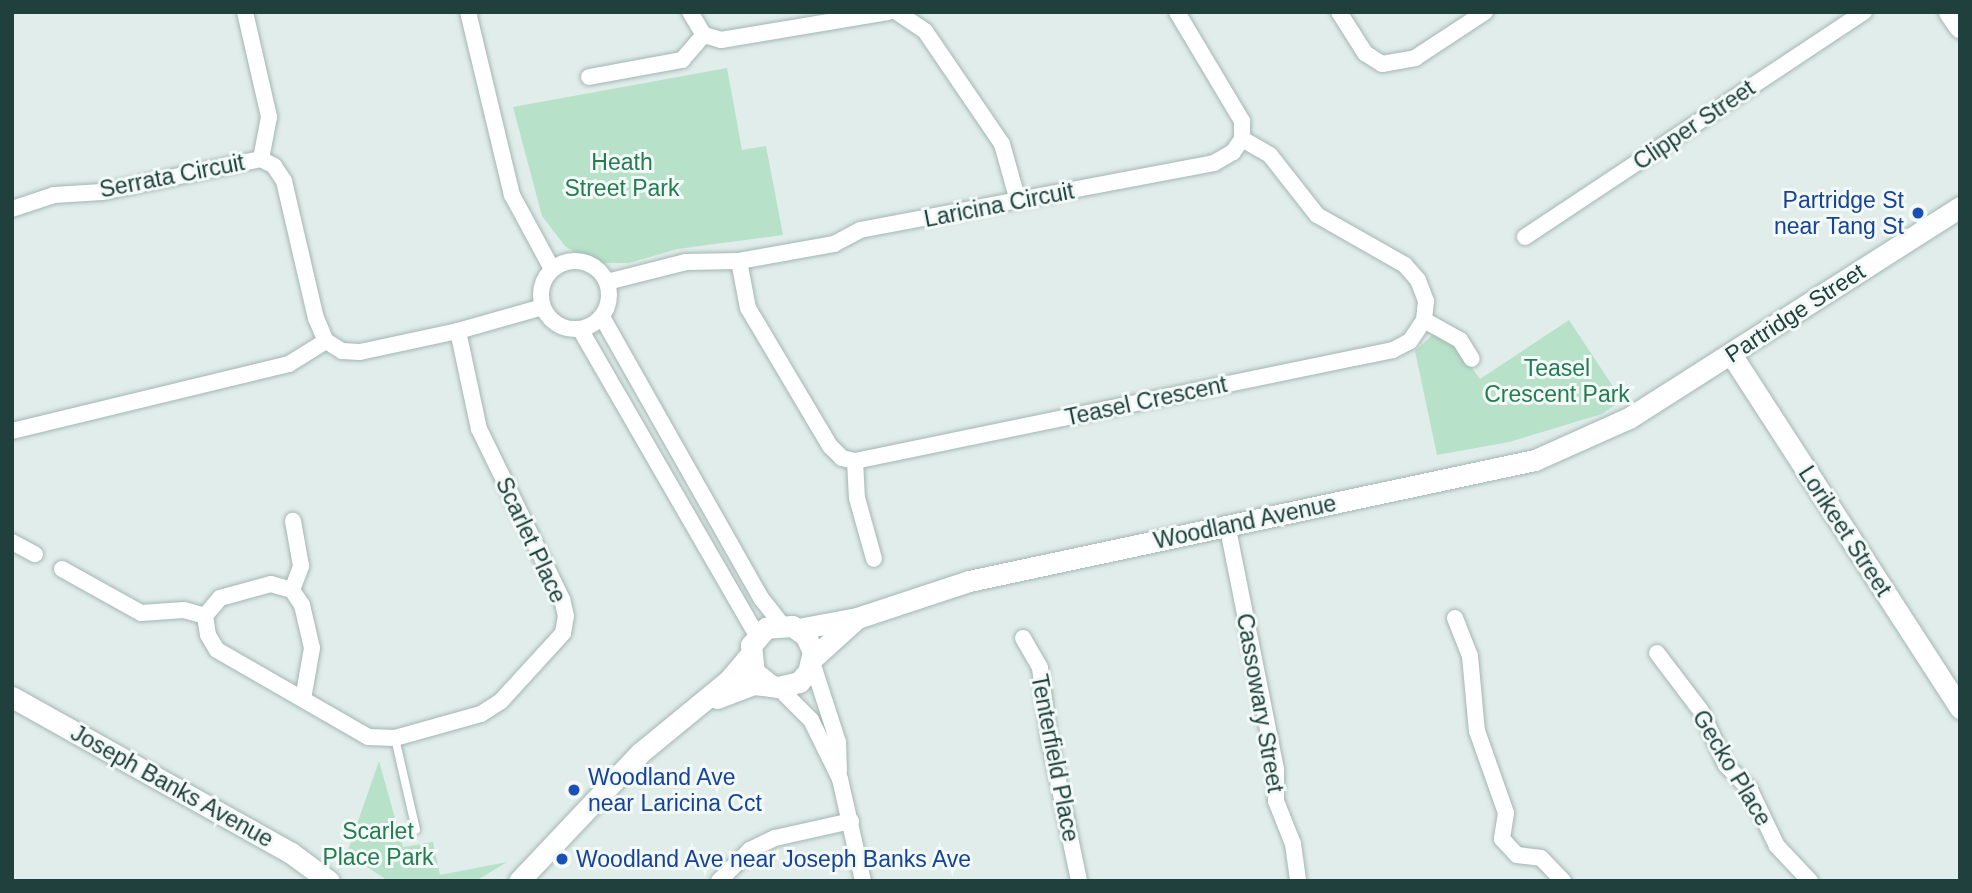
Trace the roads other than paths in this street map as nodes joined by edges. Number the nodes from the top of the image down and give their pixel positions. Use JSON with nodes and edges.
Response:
{"nodes":[{"id":1,"x":245,"y":12,"type":"edge"},
{"id":2,"x":468,"y":12,"type":"edge"},
{"id":3,"x":690,"y":12,"type":"edge"},
{"id":4,"x":888,"y":12,"type":"edge"},
{"id":5,"x":897,"y":12,"type":"edge"},
{"id":6,"x":1177,"y":12,"type":"edge"},
{"id":7,"x":1339,"y":12,"type":"edge"},
{"id":8,"x":1485,"y":12,"type":"edge"},
{"id":9,"x":1864,"y":12,"type":"edge"},
{"id":10,"x":1949,"y":12,"type":"edge"},
{"id":11,"x":1960,"y":29,"type":"edge"},
{"id":12,"x":704,"y":35,"type":"junction"},
{"id":13,"x":589,"y":77,"type":"dead end"},
{"id":14,"x":1242,"y":139,"type":"junction"},
{"id":15,"x":261,"y":159,"type":"junction"},
{"id":16,"x":1018,"y":201,"type":"junction"},
{"id":17,"x":1960,"y":207,"type":"edge"},
{"id":18,"x":12,"y":208,"type":"edge"},
{"id":19,"x":1525,"y":237,"type":"dead end"},
{"id":20,"x":739,"y":261,"type":"junction"},
{"id":21,"x":552,"y":268,"type":"junction"},
{"id":22,"x":607,"y":282,"type":"junction"},
{"id":23,"x":543,"y":307,"type":"junction"},
{"id":24,"x":602,"y":317,"type":"junction"},
{"id":25,"x":1424,"y":320,"type":"junction"},
{"id":26,"x":580,"y":329,"type":"junction"},
{"id":27,"x":458,"y":331,"type":"junction"},
{"id":28,"x":326,"y":341,"type":"junction"},
{"id":29,"x":1731,"y":354,"type":"junction"},
{"id":30,"x":1472,"y":359,"type":"dead end"},
{"id":31,"x":1629,"y":418,"type":"joint"},
{"id":32,"x":12,"y":431,"type":"edge"},
{"id":33,"x":855,"y":461,"type":"junction"},
{"id":34,"x":293,"y":521,"type":"dead end"},
{"id":35,"x":1227,"y":524,"type":"junction"},
{"id":36,"x":12,"y":542,"type":"edge"},
{"id":37,"x":35,"y":554,"type":"dead end"},
{"id":38,"x":874,"y":559,"type":"dead end"},
{"id":39,"x":62,"y":569,"type":"dead end"},
{"id":40,"x":292,"y":590,"type":"junction"},
{"id":41,"x":205,"y":616,"type":"junction"},
{"id":42,"x":857,"y":618,"type":"junction"},
{"id":43,"x":1455,"y":618,"type":"dead end"},
{"id":44,"x":789,"y":626,"type":"junction"},
{"id":45,"x":757,"y":635,"type":"junction"},
{"id":46,"x":1023,"y":638,"type":"dead end"},
{"id":47,"x":1657,"y":653,"type":"dead end"},
{"id":48,"x":749,"y":656,"type":"junction"},
{"id":49,"x":812,"y":660,"type":"junction"},
{"id":50,"x":775,"y":687,"type":"junction"},
{"id":51,"x":12,"y":697,"type":"edge"},
{"id":52,"x":303,"y":699,"type":"junction"},
{"id":53,"x":1959,"y":705,"type":"edge"},
{"id":54,"x":689,"y":712,"type":"junction"},
{"id":55,"x":395,"y":738,"type":"junction"},
{"id":56,"x":839,"y":779,"type":"junction"},
{"id":57,"x":851,"y":821,"type":"junction"},
{"id":58,"x":416,"y":830,"type":"dead end"},
{"id":59,"x":329,"y":881,"type":"edge"},
{"id":60,"x":519,"y":881,"type":"edge"},
{"id":61,"x":719,"y":881,"type":"edge"},
{"id":62,"x":863,"y":881,"type":"edge"},
{"id":63,"x":1079,"y":881,"type":"edge"},
{"id":64,"x":1298,"y":881,"type":"edge"},
{"id":65,"x":1563,"y":881,"type":"edge"},
{"id":66,"x":1810,"y":881,"type":"edge"}],
"edges":[{"from":1,"to":15,"type":"street"},
{"from":2,"to":21,"type":"street"},
{"from":3,"to":12,"type":"street"},
{"from":4,"to":12,"type":"street"},
{"from":5,"to":16,"type":"street"},
{"from":6,"to":14,"type":"street"},
{"from":7,"to":8,"type":"street"},
{"from":9,"to":19,"type":"street","name":"Clipper Street"},
{"from":10,"to":11,"type":"street"},
{"from":12,"to":13,"type":"street"},
{"from":14,"to":16,"type":"street","name":"Laricina Circuit"},
{"from":14,"to":25,"type":"street"},
{"from":15,"to":18,"type":"street","name":"Serrata Circuit"},
{"from":15,"to":28,"type":"street","name":"Serrata Circuit"},
{"from":16,"to":20,"type":"street","name":"Laricina Circuit"},
{"from":17,"to":29,"type":"street","name":"Partridge Street"},
{"from":20,"to":22,"type":"street","name":"Laricina Circuit"},
{"from":20,"to":33,"type":"street"},
{"from":21,"to":22,"type":"street"},
{"from":21,"to":23,"type":"street"},
{"from":22,"to":24,"type":"street"},
{"from":23,"to":26,"type":"street"},
{"from":23,"to":27,"type":"street"},
{"from":24,"to":26,"type":"street"},
{"from":24,"to":44,"type":"street"},
{"from":25,"to":30,"type":"street"},
{"from":25,"to":33,"type":"street","name":"Teasel Crescent"},
{"from":26,"to":45,"type":"street"},
{"from":27,"to":28,"type":"street"},
{"from":27,"to":55,"type":"street","name":"Scarlet Place"},
{"from":28,"to":32,"type":"street"},
{"from":29,"to":31,"type":"street","name":"Partridge Street"},
{"from":29,"to":53,"type":"street","name":"Lorikeet Street"},
{"from":31,"to":35,"type":"street","name":"Woodland Avenue"},
{"from":33,"to":38,"type":"street"},
{"from":34,"to":40,"type":"street"},
{"from":35,"to":42,"type":"street","name":"Woodland Avenue"},
{"from":35,"to":64,"type":"street","name":"Cassowary Street"},
{"from":36,"to":37,"type":"street"},
{"from":39,"to":41,"type":"street"},
{"from":40,"to":41,"type":"street"},
{"from":40,"to":52,"type":"street"},
{"from":41,"to":52,"type":"street","name":"Scarlet Place"},
{"from":42,"to":44,"type":"street","name":"Woodland Avenue"},
{"from":42,"to":49,"type":"street","name":"Woodland Avenue"},
{"from":43,"to":65,"type":"street"},
{"from":44,"to":45,"type":"street","name":"Woodland Avenue"},
{"from":44,"to":49,"type":"street"},
{"from":45,"to":48,"type":"street","name":"Woodland Avenue"},
{"from":46,"to":63,"type":"street","name":"Tenterfield Place"},
{"from":47,"to":66,"type":"street","name":"Gecko Place"},
{"from":48,"to":50,"type":"street"},
{"from":48,"to":54,"type":"street","name":"Woodland Avenue"},
{"from":49,"to":50,"type":"street","name":"Woodland Avenue"},
{"from":49,"to":56,"type":"street"},
{"from":50,"to":54,"type":"street","name":"Woodland Avenue"},
{"from":50,"to":56,"type":"street"},
{"from":51,"to":59,"type":"street","name":"Joseph Banks Avenue"},
{"from":52,"to":55,"type":"street","name":"Scarlet Place"},
{"from":54,"to":60,"type":"street","name":"Woodland Avenue"},
{"from":55,"to":58,"type":"lane"},
{"from":56,"to":57,"type":"street"},
{"from":57,"to":61,"type":"street"},
{"from":57,"to":62,"type":"street"}]}
